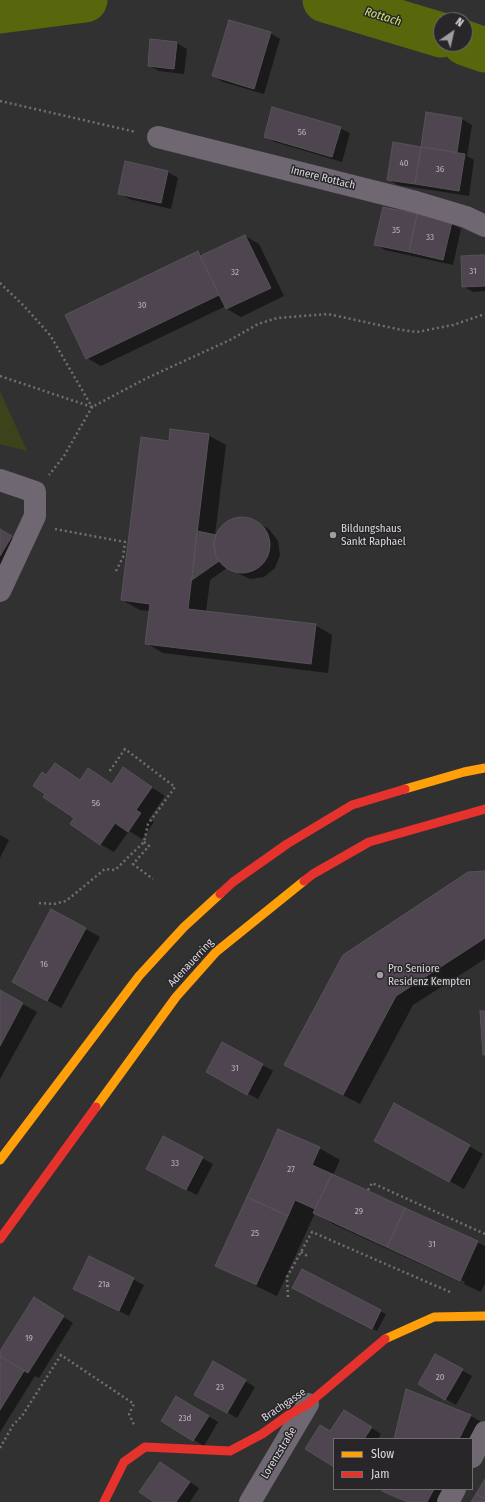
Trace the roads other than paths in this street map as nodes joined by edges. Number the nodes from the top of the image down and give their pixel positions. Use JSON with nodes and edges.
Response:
{"nodes":[{"id":1,"x":158,"y":137,"type":"road end"},
{"id":2,"x":485,"y":226,"type":"edge"},
{"id":3,"x":0,"y":480,"type":"edge"},
{"id":4,"x":0,"y":591,"type":"edge"},
{"id":5,"x":485,"y":768,"type":"edge"},
{"id":6,"x":485,"y":809,"type":"edge"},
{"id":7,"x":0,"y":1160,"type":"edge"},
{"id":8,"x":0,"y":1239,"type":"edge"},
{"id":9,"x":485,"y":1316,"type":"edge"},
{"id":10,"x":308,"y":1404,"type":"junction"},
{"id":11,"x":485,"y":1432,"type":"edge"},
{"id":12,"x":473,"y":1455,"type":"edge"},
{"id":13,"x":454,"y":1490,"type":"edge"},
{"id":14,"x":104,"y":1502,"type":"edge"},
{"id":15,"x":250,"y":1502,"type":"edge"},
{"id":16,"x":448,"y":1502,"type":"edge"}],
"edges":[{"from":1,"to":2,"type":"street","name":"Innere Rottach"},
{"from":3,"to":4,"type":"street"},
{"from":5,"to":7,"type":"main road"},
{"from":6,"to":8,"type":"main road","name":"Adenauerring"},
{"from":9,"to":10,"type":"main road","name":"Brachgasse"},
{"from":10,"to":14,"type":"main road","name":"Brachgasse"},
{"from":10,"to":15,"type":"street","name":"Lorenzstraße"},
{"from":11,"to":12,"type":"street"},
{"from":13,"to":16,"type":"street"}]}
